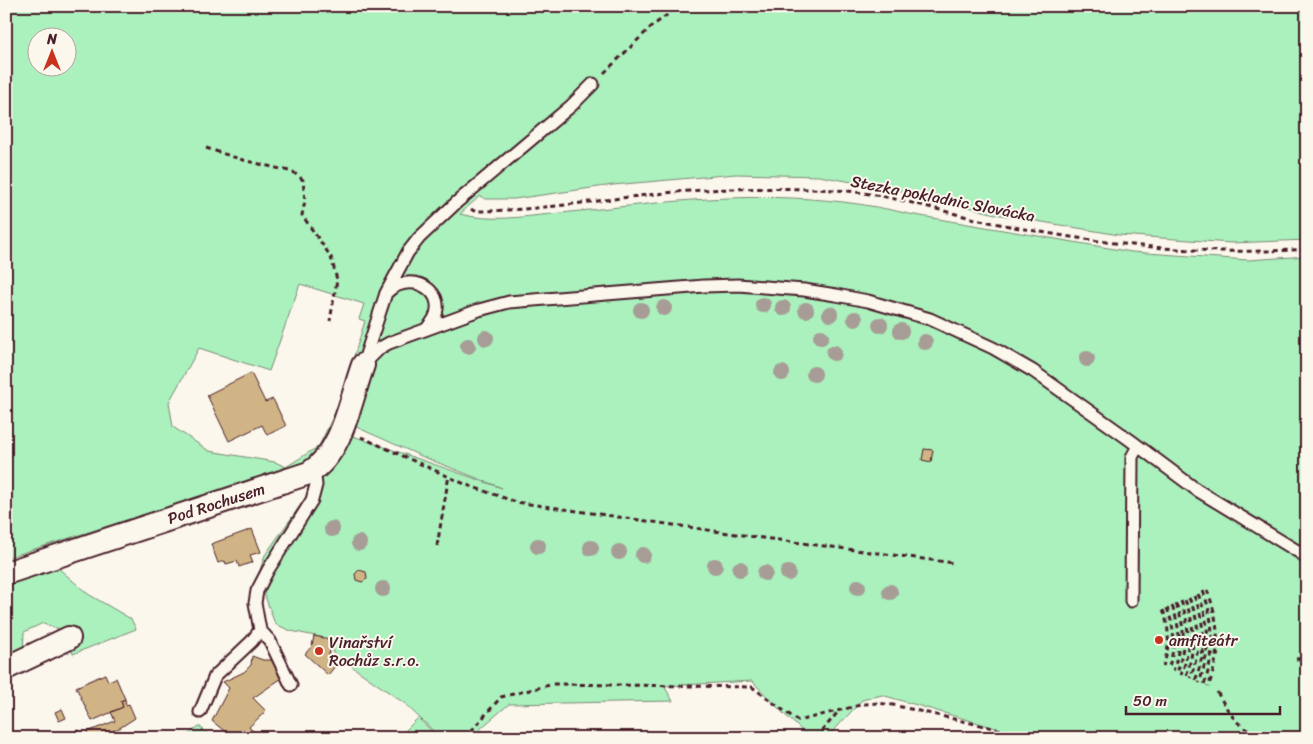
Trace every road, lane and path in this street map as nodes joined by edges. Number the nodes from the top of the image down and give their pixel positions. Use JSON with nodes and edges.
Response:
{"nodes":[{"id":1,"x":679,"y":6,"type":"edge"},
{"id":2,"x":593,"y":84,"type":"joint"},
{"id":3,"x":206,"y":148,"type":"dead end"},
{"id":4,"x":457,"y":202,"type":"junction"},
{"id":5,"x":1307,"y":249,"type":"edge"},
{"id":6,"x":386,"y":293,"type":"junction"},
{"id":7,"x":330,"y":320,"type":"dead end"},
{"id":8,"x":422,"y":332,"type":"junction"},
{"id":9,"x":363,"y":365,"type":"junction"},
{"id":10,"x":342,"y":430,"type":"junction"},
{"id":11,"x":1138,"y":446,"type":"junction"},
{"id":12,"x":314,"y":470,"type":"junction"},
{"id":13,"x":449,"y":475,"type":"junction"},
{"id":14,"x":437,"y":546,"type":"dead end"},
{"id":15,"x":1307,"y":557,"type":"edge"},
{"id":16,"x":954,"y":563,"type":"dead end"},
{"id":17,"x":6,"y":572,"type":"edge"},
{"id":18,"x":1207,"y":590,"type":"dead end"},
{"id":19,"x":1203,"y":592,"type":"dead end"},
{"id":20,"x":1198,"y":594,"type":"dead end"},
{"id":21,"x":1194,"y":596,"type":"dead end"},
{"id":22,"x":1189,"y":598,"type":"dead end"},
{"id":23,"x":1131,"y":601,"type":"dead end"},
{"id":24,"x":1176,"y":604,"type":"dead end"},
{"id":25,"x":1172,"y":606,"type":"dead end"},
{"id":26,"x":1167,"y":608,"type":"dead end"},
{"id":27,"x":1163,"y":610,"type":"dead end"},
{"id":28,"x":1218,"y":621,"type":"junction"},
{"id":29,"x":1212,"y":622,"type":"junction"},
{"id":30,"x":1207,"y":623,"type":"junction"},
{"id":31,"x":1200,"y":624,"type":"junction"},
{"id":32,"x":1188,"y":625,"type":"junction"},
{"id":33,"x":1193,"y":625,"type":"junction"},
{"id":34,"x":1183,"y":626,"type":"junction"},
{"id":35,"x":1173,"y":627,"type":"junction"},
{"id":36,"x":1178,"y":627,"type":"junction"},
{"id":37,"x":1166,"y":628,"type":"junction"},
{"id":38,"x":260,"y":630,"type":"junction"},
{"id":39,"x":69,"y":638,"type":"dead end"},
{"id":40,"x":1166,"y":648,"type":"junction"},
{"id":41,"x":1176,"y":649,"type":"junction"},
{"id":42,"x":1183,"y":650,"type":"junction"},
{"id":43,"x":1188,"y":651,"type":"junction"},
{"id":44,"x":1195,"y":652,"type":"junction"},
{"id":45,"x":1202,"y":652,"type":"junction"},
{"id":46,"x":1207,"y":654,"type":"junction"},
{"id":47,"x":1216,"y":654,"type":"junction"},
{"id":48,"x":1307,"y":658,"type":"edge"},
{"id":49,"x":1296,"y":659,"type":"dead end"},
{"id":50,"x":1163,"y":666,"type":"dead end"},
{"id":51,"x":6,"y":668,"type":"edge"},
{"id":52,"x":1168,"y":668,"type":"dead end"},
{"id":53,"x":1172,"y":671,"type":"dead end"},
{"id":54,"x":1177,"y":673,"type":"dead end"},
{"id":55,"x":1181,"y":675,"type":"dead end"},
{"id":56,"x":1188,"y":677,"type":"dead end"},
{"id":57,"x":1195,"y":680,"type":"dead end"},
{"id":58,"x":1199,"y":683,"type":"dead end"},
{"id":59,"x":291,"y":685,"type":"dead end"},
{"id":60,"x":1204,"y":685,"type":"dead end"},
{"id":61,"x":1208,"y":687,"type":"dead end"},
{"id":62,"x":1217,"y":692,"type":"dead end"},
{"id":63,"x":200,"y":712,"type":"dead end"},
{"id":64,"x":838,"y":712,"type":"junction"},
{"id":65,"x":247,"y":737,"type":"edge"},
{"id":66,"x":251,"y":738,"type":"edge"},
{"id":67,"x":465,"y":738,"type":"edge"},
{"id":68,"x":816,"y":738,"type":"edge"},
{"id":69,"x":1036,"y":738,"type":"edge"},
{"id":70,"x":1266,"y":738,"type":"edge"}],
"edges":[{"from":1,"to":2,"type":"path"},
{"from":2,"to":4,"type":"lane"},
{"from":3,"to":7,"type":"path"},
{"from":4,"to":5,"type":"path","name":"Stezka pokladnic Slovácka"},
{"from":4,"to":6,"type":"lane"},
{"from":6,"to":8,"type":"lane"},
{"from":6,"to":9,"type":"lane"},
{"from":8,"to":9,"type":"lane"},
{"from":8,"to":11,"type":"lane"},
{"from":9,"to":10,"type":"street","name":"Pod Rochusem"},
{"from":10,"to":12,"type":"street","name":"Pod Rochusem"},
{"from":10,"to":13,"type":"path"},
{"from":11,"to":15,"type":"lane"},
{"from":11,"to":23,"type":"lane"},
{"from":12,"to":17,"type":"street","name":"Pod Rochusem"},
{"from":12,"to":38,"type":"lane"},
{"from":13,"to":14,"type":"path"},
{"from":13,"to":16,"type":"path"},
{"from":18,"to":28,"type":"path"},
{"from":19,"to":29,"type":"path"},
{"from":20,"to":30,"type":"path"},
{"from":21,"to":31,"type":"path"},
{"from":22,"to":31,"type":"path"},
{"from":24,"to":34,"type":"path"},
{"from":25,"to":36,"type":"path"},
{"from":26,"to":35,"type":"path"},
{"from":27,"to":37,"type":"path"},
{"from":28,"to":29,"type":"path"},
{"from":28,"to":47,"type":"path"},
{"from":29,"to":30,"type":"path"},
{"from":29,"to":47,"type":"path"},
{"from":30,"to":31,"type":"path"},
{"from":30,"to":46,"type":"path"},
{"from":31,"to":33,"type":"path"},
{"from":31,"to":44,"type":"path"},
{"from":31,"to":45,"type":"path"},
{"from":32,"to":33,"type":"path"},
{"from":32,"to":33,"type":"path"},
{"from":32,"to":34,"type":"path"},
{"from":32,"to":43,"type":"path"},
{"from":33,"to":44,"type":"path"},
{"from":34,"to":36,"type":"path"},
{"from":34,"to":42,"type":"path"},
{"from":35,"to":36,"type":"path"},
{"from":35,"to":37,"type":"path"},
{"from":35,"to":41,"type":"path"},
{"from":36,"to":41,"type":"path"},
{"from":37,"to":40,"type":"path"},
{"from":38,"to":59,"type":"lane"},
{"from":38,"to":63,"type":"lane"},
{"from":39,"to":51,"type":"street"},
{"from":40,"to":41,"type":"path"},
{"from":40,"to":50,"type":"path"},
{"from":41,"to":42,"type":"path"},
{"from":41,"to":52,"type":"path"},
{"from":41,"to":53,"type":"path"},
{"from":42,"to":43,"type":"path"},
{"from":42,"to":54,"type":"path"},
{"from":43,"to":44,"type":"path"},
{"from":43,"to":55,"type":"path"},
{"from":44,"to":45,"type":"path"},
{"from":44,"to":56,"type":"path"},
{"from":45,"to":46,"type":"path"},
{"from":45,"to":57,"type":"path"},
{"from":46,"to":47,"type":"path"},
{"from":46,"to":58,"type":"path"},
{"from":47,"to":60,"type":"path"},
{"from":47,"to":61,"type":"path"},
{"from":48,"to":49,"type":"path"},
{"from":62,"to":70,"type":"path"},
{"from":64,"to":67,"type":"path"},
{"from":64,"to":68,"type":"path"},
{"from":64,"to":69,"type":"path"},
{"from":65,"to":66,"type":"path"}]}
